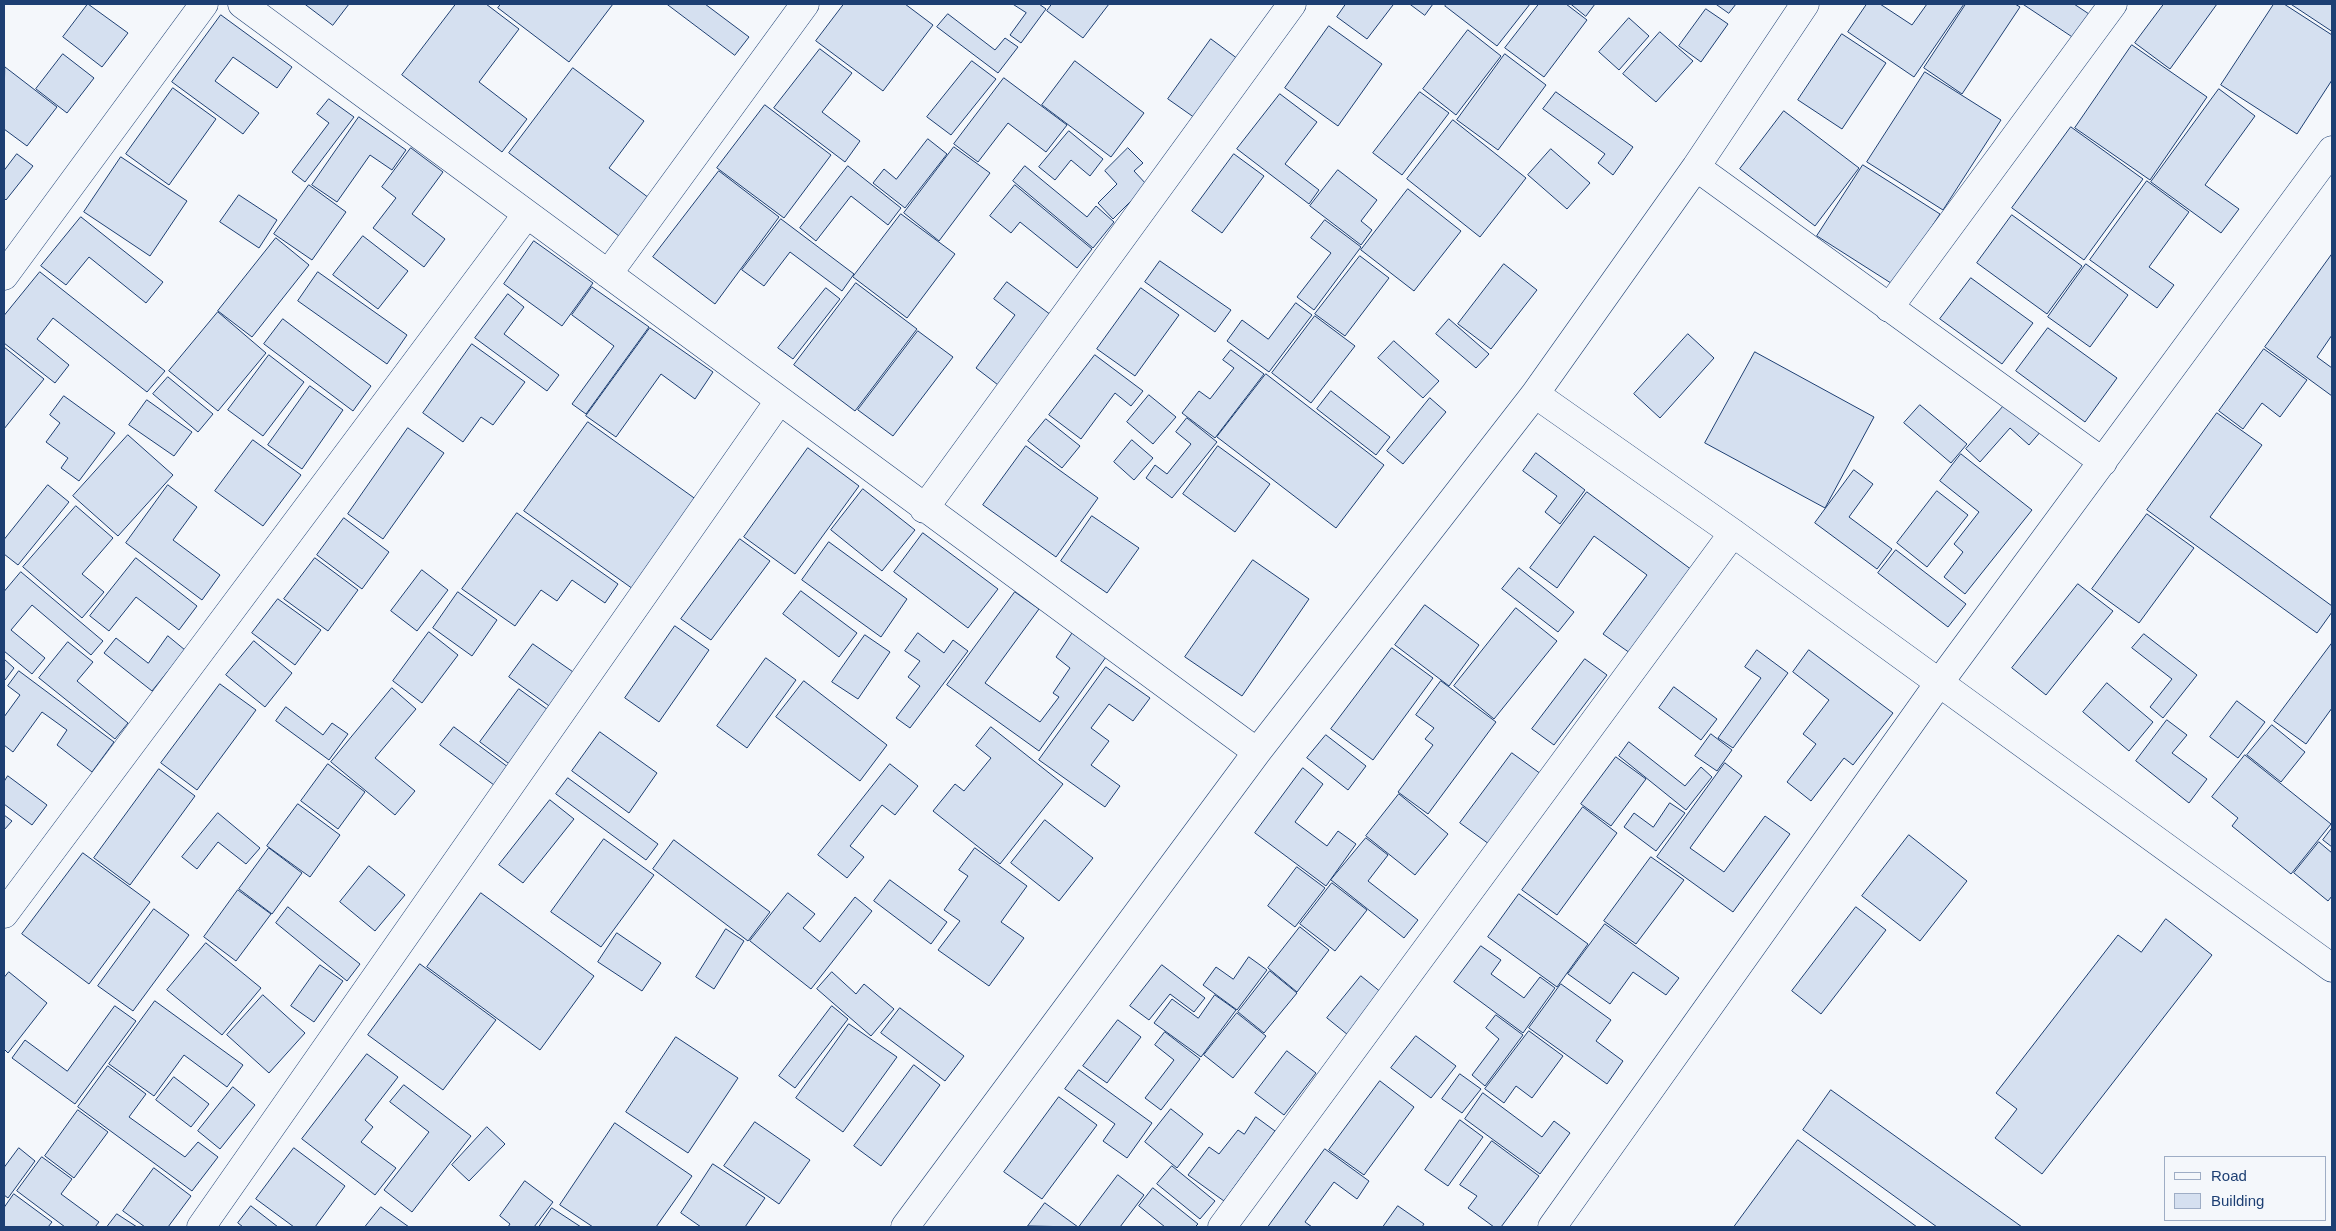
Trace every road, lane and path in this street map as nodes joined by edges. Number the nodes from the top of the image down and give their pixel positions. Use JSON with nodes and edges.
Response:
{"nodes":[{"id":1,"x":204,"y":4,"type":"edge"},
{"id":2,"x":242,"y":4,"type":"edge"},
{"id":3,"x":805,"y":4,"type":"edge"},
{"id":4,"x":1292,"y":4,"type":"edge"},
{"id":5,"x":1805,"y":4,"type":"edge"},
{"id":6,"x":2113,"y":4,"type":"edge"},
{"id":7,"x":2332,"y":150,"type":"edge"},
{"id":8,"x":1696,"y":168,"type":"junction"},
{"id":9,"x":527,"y":214,"type":"junction"},
{"id":10,"x":608,"y":274,"type":"junction"},
{"id":11,"x":4,"y":276,"type":"edge"},
{"id":12,"x":1889,"y":308,"type":"junction"},
{"id":13,"x":1535,"y":394,"type":"junction"},
{"id":14,"x":779,"y":401,"type":"junction"},
{"id":15,"x":2103,"y":462,"type":"junction"},
{"id":16,"x":924,"y":509,"type":"junction"},
{"id":17,"x":1732,"y":533,"type":"junction"},
{"id":18,"x":1939,"y":683,"type":"junction"},
{"id":19,"x":1257,"y":752,"type":"junction"},
{"id":20,"x":4,"y":914,"type":"edge"},
{"id":21,"x":2332,"y":968,"type":"edge"},
{"id":22,"x":201,"y":1227,"type":"edge"},
{"id":23,"x":905,"y":1227,"type":"edge"},
{"id":24,"x":1222,"y":1227,"type":"edge"},
{"id":25,"x":1552,"y":1227,"type":"edge"}],
"edges":[{"from":1,"to":11,"type":"street"},
{"from":2,"to":9,"type":"street"},
{"from":3,"to":10,"type":"street"},
{"from":4,"to":16,"type":"street"},
{"from":5,"to":8,"type":"street"},
{"from":6,"to":12,"type":"street"},
{"from":7,"to":15,"type":"street"},
{"from":8,"to":12,"type":"street"},
{"from":8,"to":13,"type":"street"},
{"from":9,"to":10,"type":"street"},
{"from":9,"to":20,"type":"street"},
{"from":10,"to":14,"type":"street"},
{"from":12,"to":15,"type":"street"},
{"from":13,"to":17,"type":"street"},
{"from":13,"to":19,"type":"street"},
{"from":14,"to":16,"type":"street"},
{"from":14,"to":22,"type":"street"},
{"from":15,"to":18,"type":"street"},
{"from":16,"to":19,"type":"street"},
{"from":17,"to":18,"type":"street"},
{"from":17,"to":24,"type":"street"},
{"from":18,"to":21,"type":"street"},
{"from":18,"to":25,"type":"street"},
{"from":19,"to":23,"type":"street"}]}
